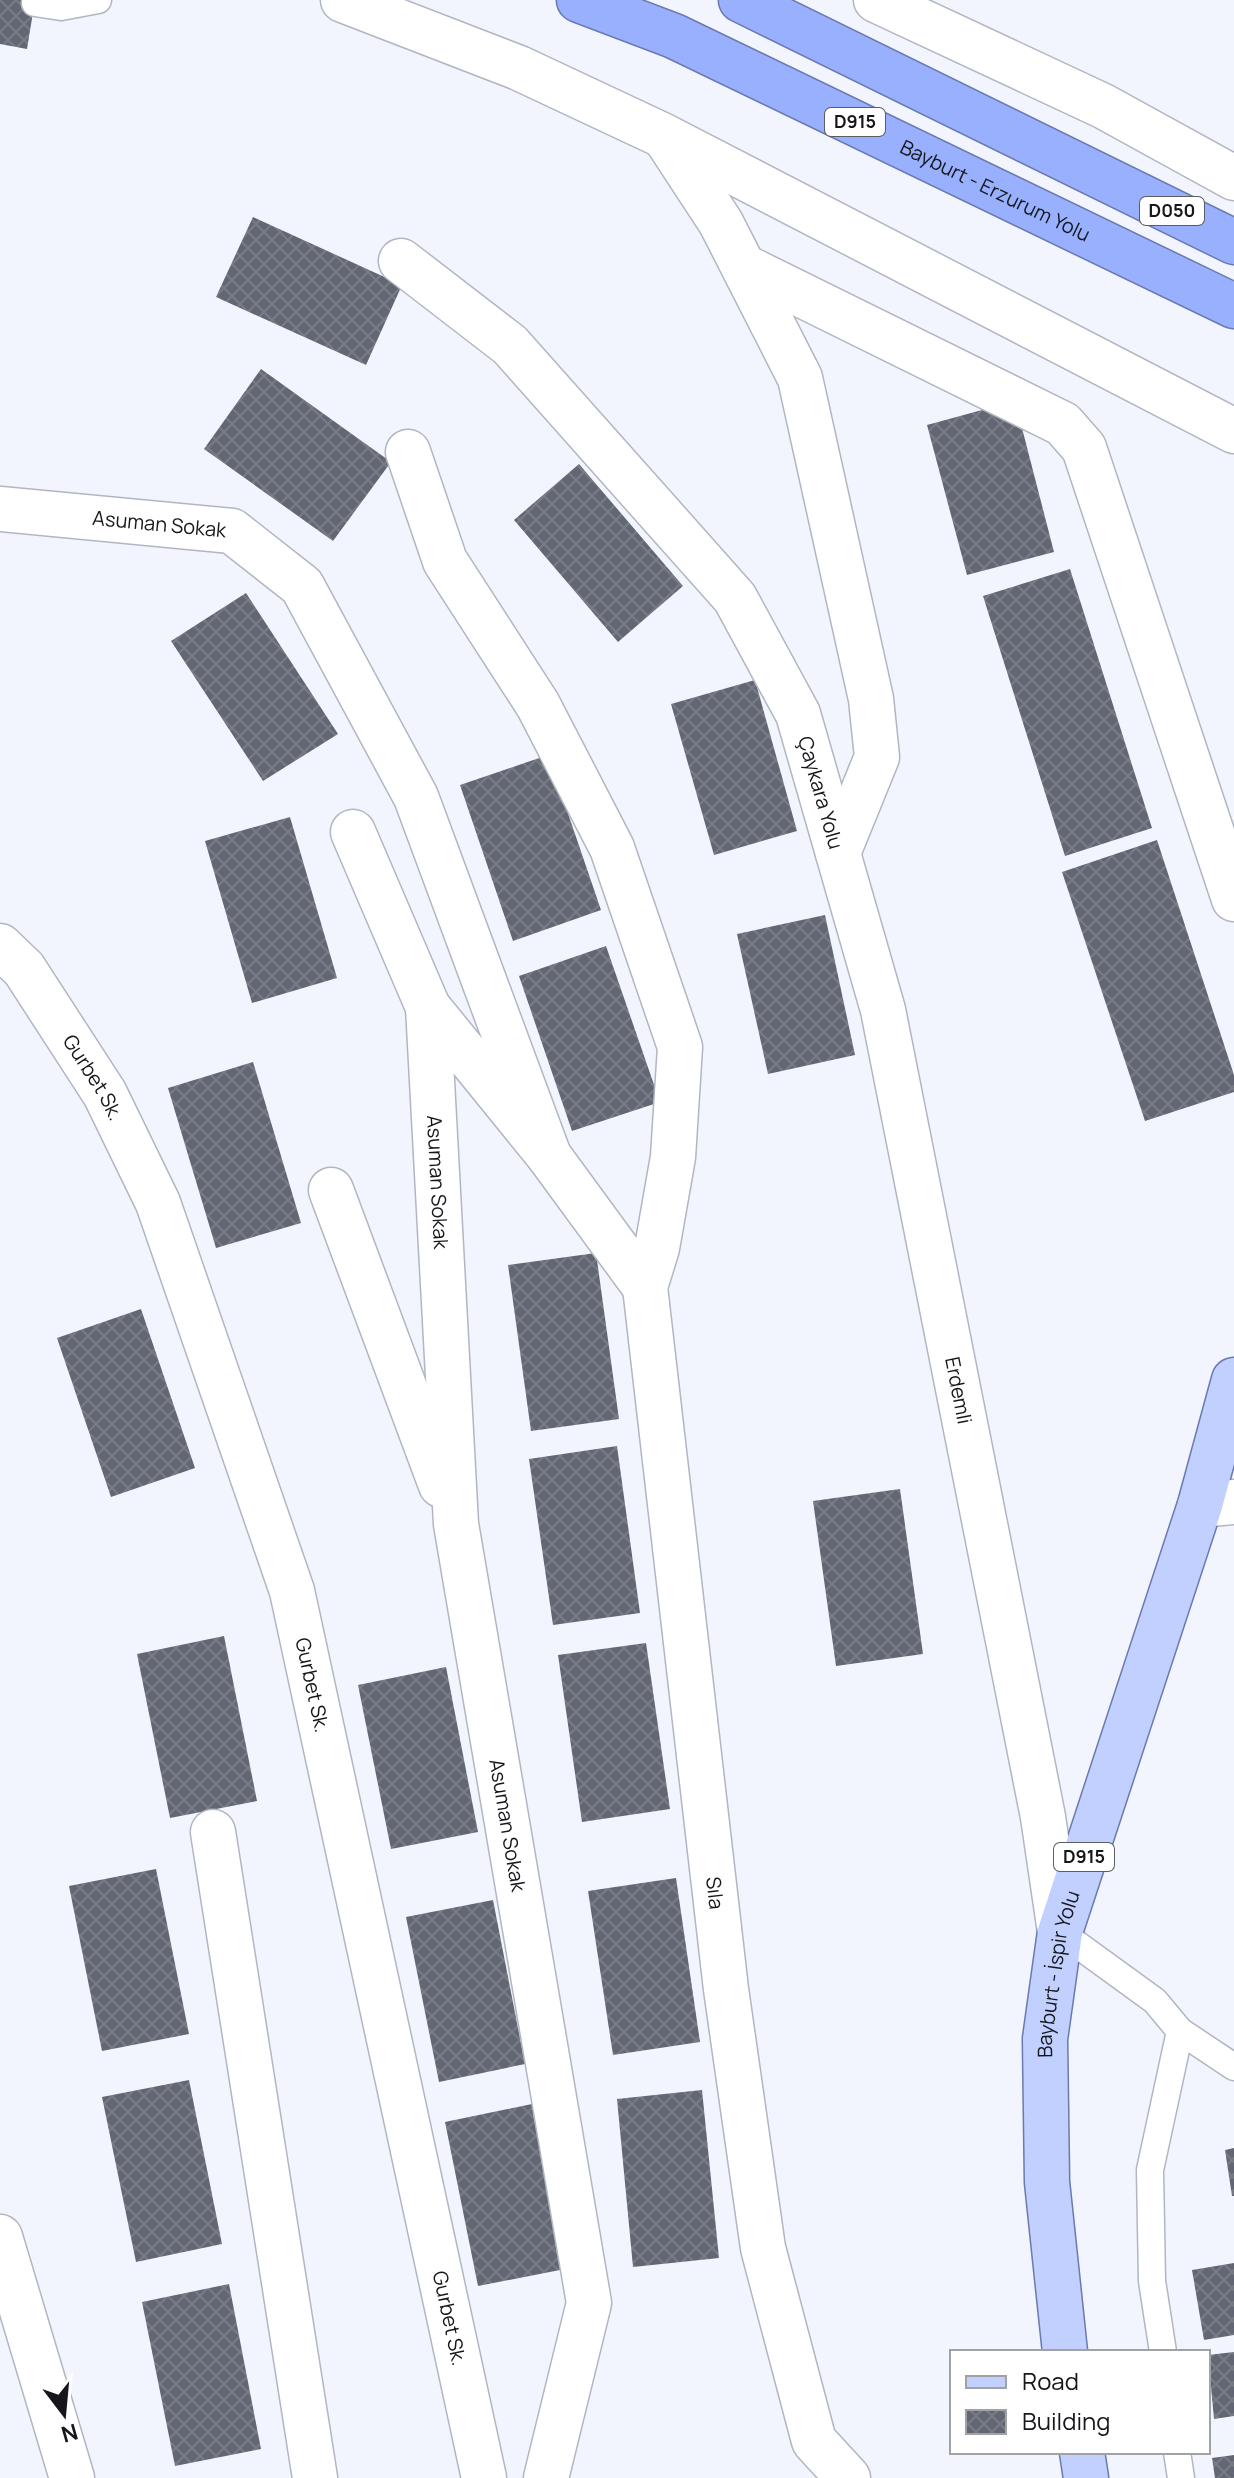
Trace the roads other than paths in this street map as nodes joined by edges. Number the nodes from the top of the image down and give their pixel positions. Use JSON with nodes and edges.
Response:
{"nodes":[{"id":1,"x":98,"y":0,"type":"edge"},
{"id":2,"x":343,"y":0,"type":"edge"},
{"id":3,"x":579,"y":0,"type":"edge"},
{"id":4,"x":741,"y":0,"type":"edge"},
{"id":5,"x":876,"y":0,"type":"edge"},
{"id":6,"x":35,"y":3,"type":"dead end"},
{"id":7,"x":664,"y":136,"type":"junction"},
{"id":8,"x":1234,"y":178,"type":"edge"},
{"id":9,"x":1234,"y":242,"type":"edge"},
{"id":10,"x":401,"y":261,"type":"dead end"},
{"id":11,"x":745,"y":267,"type":"junction"},
{"id":12,"x":1234,"y":306,"type":"edge"},
{"id":13,"x":1234,"y":431,"type":"edge"},
{"id":14,"x":408,"y":452,"type":"dead end"},
{"id":15,"x":0,"y":509,"type":"edge"},
{"id":16,"x":353,"y":832,"type":"dead end"},
{"id":17,"x":838,"y":853,"type":"junction"},
{"id":18,"x":1234,"y":899,"type":"edge"},
{"id":19,"x":0,"y":946,"type":"edge"},
{"id":20,"x":428,"y":1007,"type":"junction"},
{"id":21,"x":549,"y":1156,"type":"junction"},
{"id":22,"x":331,"y":1190,"type":"dead end"},
{"id":23,"x":645,"y":1287,"type":"junction"},
{"id":24,"x":1234,"y":1380,"type":"edge"},
{"id":25,"x":1217,"y":1503,"type":"edge"},
{"id":26,"x":456,"y":1524,"type":"junction"},
{"id":27,"x":213,"y":1832,"type":"dead end"},
{"id":28,"x":1060,"y":1932,"type":"junction"},
{"id":29,"x":1180,"y":2031,"type":"junction"},
{"id":30,"x":1234,"y":2067,"type":"edge"},
{"id":31,"x":0,"y":2237,"type":"edge"},
{"id":32,"x":1065,"y":2350,"type":"edge"},
{"id":33,"x":1163,"y":2350,"type":"edge"},
{"id":34,"x":1082,"y":2454,"type":"edge"},
{"id":35,"x":1177,"y":2454,"type":"edge"},
{"id":36,"x":72,"y":2478,"type":"edge"},
{"id":37,"x":315,"y":2478,"type":"edge"},
{"id":38,"x":484,"y":2478,"type":"edge"},
{"id":39,"x":546,"y":2478,"type":"edge"},
{"id":40,"x":848,"y":2478,"type":"edge"},
{"id":41,"x":1086,"y":2478,"type":"edge"},
{"id":42,"x":1181,"y":2478,"type":"edge"}],
"edges":[{"from":1,"to":6,"type":"lane"},
{"from":2,"to":7,"type":"street"},
{"from":3,"to":12,"type":"highway","name":"Bayburt - Erzurum Yolu","number":"D915"},
{"from":4,"to":9,"type":"highway","number":"D050"},
{"from":5,"to":8,"type":"street"},
{"from":7,"to":11,"type":"street","name":"Çaykara Yolu"},
{"from":7,"to":13,"type":"street"},
{"from":10,"to":17,"type":"street","name":"Çaykara Yolu"},
{"from":11,"to":17,"type":"street","name":"Çaykara Yolu"},
{"from":11,"to":18,"type":"street"},
{"from":14,"to":23,"type":"street"},
{"from":15,"to":21,"type":"street","name":"Asuman Sokak"},
{"from":16,"to":20,"type":"street"},
{"from":17,"to":28,"type":"street","name":"Erdemli"},
{"from":19,"to":38,"type":"street","name":"Gurbet Sk."},
{"from":20,"to":21,"type":"street"},
{"from":20,"to":26,"type":"street","name":"Asuman Sokak"},
{"from":21,"to":23,"type":"street"},
{"from":22,"to":26,"type":"street"},
{"from":23,"to":40,"type":"street","name":"Sıla"},
{"from":24,"to":25,"type":"main road","name":"Bayburt - İspir Yolu","number":"D915"},
{"from":25,"to":28,"type":"main road","name":"Bayburt - İspir Yolu","number":"D915"},
{"from":26,"to":39,"type":"street","name":"Asuman Sokak"},
{"from":27,"to":37,"type":"street"},
{"from":28,"to":29,"type":"lane"},
{"from":28,"to":32,"type":"main road","name":"Bayburt - İspir Yolu","number":"D915"},
{"from":29,"to":30,"type":"lane"},
{"from":29,"to":33,"type":"lane"},
{"from":31,"to":36,"type":"street"},
{"from":34,"to":41,"type":"main road"},
{"from":35,"to":42,"type":"lane"}]}
